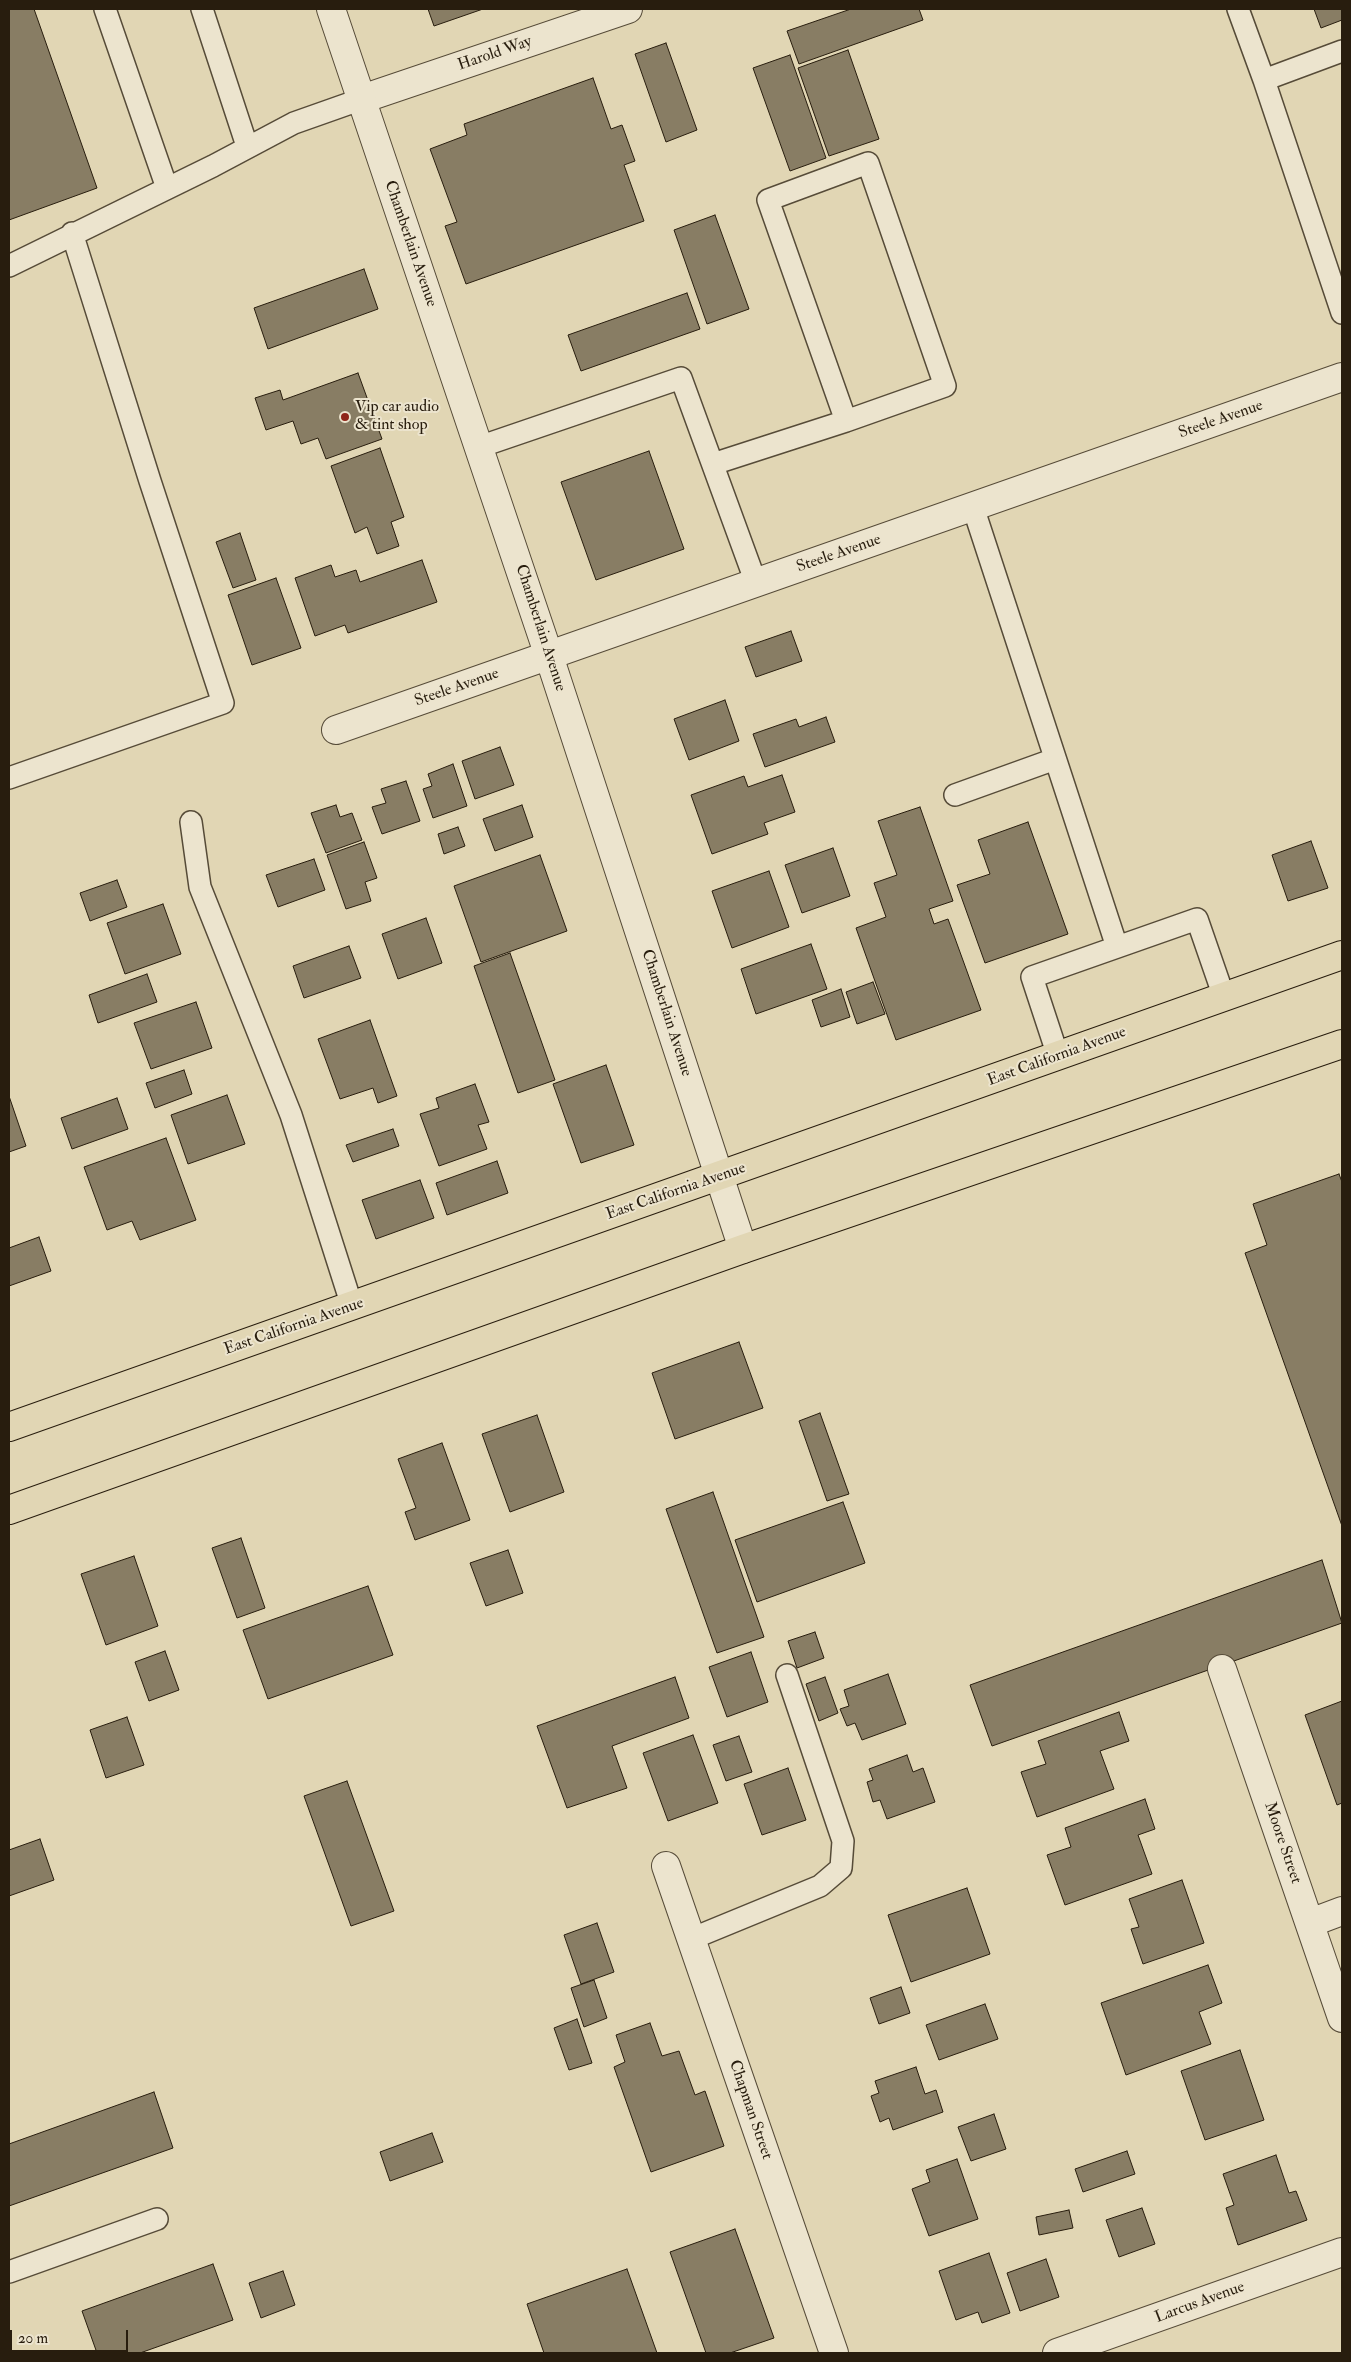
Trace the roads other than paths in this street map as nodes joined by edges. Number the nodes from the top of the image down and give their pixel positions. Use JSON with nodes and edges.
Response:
{"nodes":[{"id":1,"x":105,"y":9,"type":"edge"},
{"id":2,"x":202,"y":9,"type":"edge"},
{"id":3,"x":331,"y":9,"type":"edge"},
{"id":4,"x":628,"y":9,"type":"edge"},
{"id":5,"x":1238,"y":9,"type":"edge"},
{"id":6,"x":578,"y":17,"type":"edge"},
{"id":7,"x":1342,"y":51,"type":"edge"},
{"id":8,"x":1264,"y":80,"type":"junction"},
{"id":9,"x":362,"y":99,"type":"junction"},
{"id":10,"x":247,"y":146,"type":"junction"},
{"id":11,"x":167,"y":188,"type":"junction"},
{"id":12,"x":72,"y":233,"type":"junction"},
{"id":13,"x":9,"y":266,"type":"edge"},
{"id":14,"x":1342,"y":314,"type":"edge"},
{"id":15,"x":1342,"y":377,"type":"edge"},
{"id":16,"x":846,"y":421,"type":"junction"},
{"id":17,"x":479,"y":447,"type":"junction"},
{"id":18,"x":713,"y":464,"type":"junction"},
{"id":19,"x":973,"y":507,"type":"junction"},
{"id":20,"x":756,"y":583,"type":"junction"},
{"id":21,"x":549,"y":656,"type":"junction"},
{"id":22,"x":336,"y":730,"type":"dead end"},
{"id":23,"x":1055,"y":759,"type":"junction"},
{"id":24,"x":9,"y":778,"type":"edge"},
{"id":25,"x":955,"y":794,"type":"dead end"},
{"id":26,"x":191,"y":822,"type":"dead end"},
{"id":27,"x":1117,"y":947,"type":"junction"},
{"id":28,"x":1342,"y":955,"type":"edge"},
{"id":29,"x":1224,"y":997,"type":"junction"},
{"id":30,"x":1342,"y":1044,"type":"edge"},
{"id":31,"x":1058,"y":1056,"type":"junction"},
{"id":32,"x":720,"y":1177,"type":"junction"},
{"id":33,"x":743,"y":1249,"type":"junction"},
{"id":34,"x":352,"y":1306,"type":"junction"},
{"id":35,"x":9,"y":1427,"type":"edge"},
{"id":36,"x":9,"y":1510,"type":"edge"},
{"id":37,"x":1222,"y":1669,"type":"dead end"},
{"id":38,"x":787,"y":1675,"type":"dead end"},
{"id":39,"x":666,"y":1866,"type":"dead end"},
{"id":40,"x":1342,"y":1911,"type":"edge"},
{"id":41,"x":1310,"y":1923,"type":"junction"},
{"id":42,"x":691,"y":1939,"type":"junction"},
{"id":43,"x":1342,"y":2018,"type":"edge"},
{"id":44,"x":157,"y":2219,"type":"dead end"},
{"id":45,"x":1342,"y":2252,"type":"edge"},
{"id":46,"x":9,"y":2272,"type":"edge"},
{"id":47,"x":834,"y":2353,"type":"edge"},
{"id":48,"x":1057,"y":2353,"type":"edge"}],
"edges":[{"from":1,"to":11,"type":"lane"},
{"from":2,"to":10,"type":"lane"},
{"from":3,"to":9,"type":"street","name":"Chamberlain Avenue"},
{"from":4,"to":6,"type":"street","name":"Harold Way"},
{"from":5,"to":8,"type":"lane"},
{"from":6,"to":9,"type":"street","name":"Harold Way"},
{"from":7,"to":8,"type":"lane"},
{"from":8,"to":14,"type":"lane"},
{"from":9,"to":10,"type":"lane"},
{"from":9,"to":17,"type":"street","name":"Chamberlain Avenue"},
{"from":10,"to":11,"type":"lane"},
{"from":11,"to":12,"type":"lane"},
{"from":12,"to":13,"type":"lane"},
{"from":12,"to":24,"type":"lane"},
{"from":15,"to":19,"type":"street","name":"Steele Avenue"},
{"from":16,"to":16,"type":"lane"},
{"from":16,"to":18,"type":"lane"},
{"from":17,"to":18,"type":"lane"},
{"from":17,"to":21,"type":"street","name":"Chamberlain Avenue"},
{"from":18,"to":20,"type":"lane"},
{"from":19,"to":20,"type":"street","name":"Steele Avenue"},
{"from":19,"to":23,"type":"lane"},
{"from":20,"to":21,"type":"street","name":"Steele Avenue"},
{"from":21,"to":22,"type":"street","name":"Steele Avenue"},
{"from":21,"to":32,"type":"street","name":"Chamberlain Avenue"},
{"from":23,"to":25,"type":"lane"},
{"from":23,"to":27,"type":"lane"},
{"from":26,"to":34,"type":"lane"},
{"from":27,"to":29,"type":"lane"},
{"from":27,"to":31,"type":"lane"},
{"from":28,"to":29,"type":"main road","name":"East California Avenue"},
{"from":29,"to":31,"type":"main road","name":"East California Avenue"},
{"from":30,"to":33,"type":"main road"},
{"from":31,"to":32,"type":"main road","name":"East California Avenue"},
{"from":32,"to":33,"type":"street","name":"Chamberlain Avenue"},
{"from":32,"to":34,"type":"main road","name":"East California Avenue"},
{"from":33,"to":36,"type":"main road"},
{"from":34,"to":35,"type":"main road","name":"East California Avenue"},
{"from":37,"to":41,"type":"street","name":"Moore Street"},
{"from":38,"to":42,"type":"lane"},
{"from":39,"to":42,"type":"street","name":"Chapman Street"},
{"from":40,"to":41,"type":"street"},
{"from":41,"to":43,"type":"street","name":"Moore Street"},
{"from":42,"to":47,"type":"street","name":"Chapman Street"},
{"from":44,"to":46,"type":"lane"},
{"from":45,"to":48,"type":"street","name":"Larcus Avenue"}]}
